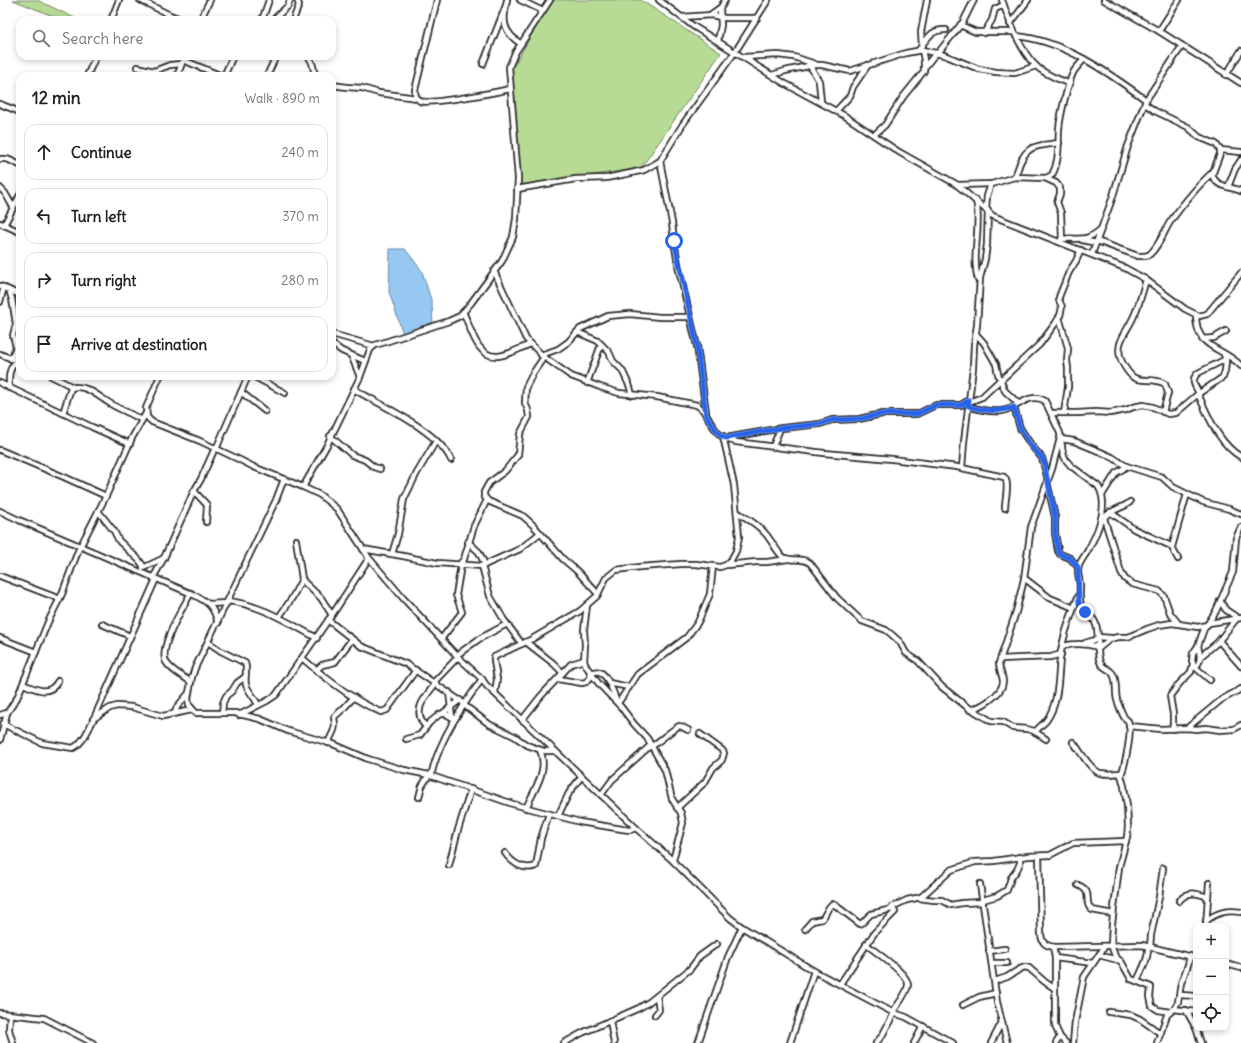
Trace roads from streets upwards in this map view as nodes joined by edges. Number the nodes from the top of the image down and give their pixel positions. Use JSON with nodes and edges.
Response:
{"nodes":[{"id":1,"x":119,"y":0,"type":"edge"},
{"id":2,"x":140,"y":0,"type":"edge"},
{"id":3,"x":153,"y":0,"type":"edge"},
{"id":4,"x":210,"y":0,"type":"edge"},
{"id":5,"x":269,"y":0,"type":"edge"},
{"id":6,"x":290,"y":0,"type":"edge"},
{"id":7,"x":297,"y":0,"type":"edge"},
{"id":8,"x":437,"y":0,"type":"edge"},
{"id":9,"x":507,"y":0,"type":"edge"},
{"id":10,"x":520,"y":0,"type":"edge"},
{"id":11,"x":550,"y":0,"type":"edge"},
{"id":12,"x":659,"y":0,"type":"edge"},
{"id":13,"x":725,"y":0,"type":"edge"},
{"id":14,"x":768,"y":0,"type":"edge"},
{"id":15,"x":927,"y":0,"type":"edge"},
{"id":16,"x":974,"y":0,"type":"edge"},
{"id":17,"x":1028,"y":0,"type":"edge"},
{"id":18,"x":1104,"y":0,"type":"edge"},
{"id":19,"x":1179,"y":0,"type":"edge"},
{"id":20,"x":1003,"y":2,"type":"edge"},
{"id":21,"x":149,"y":5,"type":"junction"},
{"id":22,"x":505,"y":8,"type":"junction"},
{"id":23,"x":720,"y":8,"type":"junction"},
{"id":24,"x":543,"y":11,"type":"junction"},
{"id":25,"x":710,"y":15,"type":"junction"},
{"id":26,"x":113,"y":16,"type":"edge"},
{"id":27,"x":174,"y":16,"type":"edge"},
{"id":28,"x":202,"y":16,"type":"edge"},
{"id":29,"x":263,"y":16,"type":"edge"},
{"id":30,"x":277,"y":16,"type":"edge"},
{"id":31,"x":295,"y":16,"type":"edge"},
{"id":32,"x":682,"y":17,"type":"junction"},
{"id":33,"x":721,"y":18,"type":"junction"},
{"id":34,"x":758,"y":18,"type":"junction"},
{"id":35,"x":1010,"y":24,"type":"junction"},
{"id":36,"x":960,"y":25,"type":"junction"},
{"id":37,"x":946,"y":30,"type":"dead end"},
{"id":38,"x":1159,"y":31,"type":"junction"},
{"id":39,"x":984,"y":33,"type":"junction"},
{"id":40,"x":1015,"y":34,"type":"junction"},
{"id":41,"x":718,"y":41,"type":"junction"},
{"id":42,"x":521,"y":44,"type":"junction"},
{"id":43,"x":922,"y":45,"type":"junction"},
{"id":44,"x":1182,"y":46,"type":"junction"},
{"id":45,"x":921,"y":50,"type":"junction"},
{"id":46,"x":1241,"y":51,"type":"edge"},
{"id":47,"x":735,"y":52,"type":"junction"},
{"id":48,"x":937,"y":53,"type":"junction"},
{"id":49,"x":744,"y":57,"type":"junction"},
{"id":50,"x":1084,"y":59,"type":"junction"},
{"id":51,"x":94,"y":60,"type":"edge"},
{"id":52,"x":183,"y":60,"type":"edge"},
{"id":53,"x":231,"y":60,"type":"edge"},
{"id":54,"x":274,"y":60,"type":"edge"},
{"id":55,"x":312,"y":60,"type":"edge"},
{"id":56,"x":483,"y":64,"type":"dead end"},
{"id":57,"x":819,"y":65,"type":"junction"},
{"id":58,"x":868,"y":65,"type":"junction"},
{"id":59,"x":810,"y":66,"type":"junction"},
{"id":60,"x":1036,"y":66,"type":"junction"},
{"id":61,"x":137,"y":67,"type":"dead end"},
{"id":62,"x":924,"y":68,"type":"junction"},
{"id":63,"x":89,"y":72,"type":"edge"},
{"id":64,"x":178,"y":72,"type":"edge"},
{"id":65,"x":213,"y":72,"type":"edge"},
{"id":66,"x":225,"y":72,"type":"edge"},
{"id":67,"x":269,"y":72,"type":"edge"},
{"id":68,"x":315,"y":72,"type":"edge"},
{"id":69,"x":772,"y":75,"type":"junction"},
{"id":70,"x":1226,"y":75,"type":"junction"},
{"id":71,"x":1241,"y":83,"type":"edge"},
{"id":72,"x":1070,"y":84,"type":"junction"},
{"id":73,"x":336,"y":86,"type":"edge"},
{"id":74,"x":510,"y":89,"type":"junction"},
{"id":75,"x":417,"y":98,"type":"junction"},
{"id":76,"x":821,"y":102,"type":"junction"},
{"id":77,"x":1146,"y":102,"type":"junction"},
{"id":78,"x":0,"y":104,"type":"edge"},
{"id":79,"x":16,"y":110,"type":"edge"},
{"id":80,"x":836,"y":111,"type":"junction"},
{"id":81,"x":874,"y":135,"type":"junction"},
{"id":82,"x":1059,"y":143,"type":"junction"},
{"id":83,"x":1220,"y":150,"type":"junction"},
{"id":84,"x":1241,"y":152,"type":"edge"},
{"id":85,"x":0,"y":158,"type":"edge"},
{"id":86,"x":1241,"y":160,"type":"edge"},
{"id":87,"x":660,"y":161,"type":"junction"},
{"id":88,"x":16,"y":163,"type":"edge"},
{"id":89,"x":1213,"y":172,"type":"junction"},
{"id":90,"x":1014,"y":177,"type":"junction"},
{"id":91,"x":1045,"y":178,"type":"junction"},
{"id":92,"x":991,"y":184,"type":"junction"},
{"id":93,"x":957,"y":185,"type":"junction"},
{"id":94,"x":0,"y":188,"type":"edge"},
{"id":95,"x":517,"y":188,"type":"junction"},
{"id":96,"x":1228,"y":188,"type":"junction"},
{"id":97,"x":1241,"y":191,"type":"edge"},
{"id":98,"x":976,"y":200,"type":"junction"},
{"id":99,"x":16,"y":202,"type":"edge"},
{"id":100,"x":13,"y":207,"type":"junction"},
{"id":101,"x":987,"y":209,"type":"junction"},
{"id":102,"x":2,"y":224,"type":"edge"},
{"id":103,"x":1102,"y":228,"type":"junction"},
{"id":104,"x":16,"y":230,"type":"edge"},
{"id":105,"x":1062,"y":239,"type":"junction"},
{"id":106,"x":1081,"y":239,"type":"junction"},
{"id":107,"x":1054,"y":240,"type":"junction"},
{"id":108,"x":1097,"y":242,"type":"junction"},
{"id":109,"x":1081,"y":250,"type":"junction"},
{"id":110,"x":1092,"y":254,"type":"junction"},
{"id":111,"x":494,"y":271,"type":"junction"},
{"id":112,"x":1241,"y":274,"type":"edge"},
{"id":113,"x":1146,"y":280,"type":"junction"},
{"id":114,"x":980,"y":283,"type":"junction"},
{"id":115,"x":2,"y":287,"type":"edge"},
{"id":116,"x":9,"y":290,"type":"junction"},
{"id":117,"x":16,"y":293,"type":"edge"},
{"id":118,"x":0,"y":302,"type":"edge"},
{"id":119,"x":16,"y":308,"type":"edge"},
{"id":120,"x":463,"y":312,"type":"junction"},
{"id":121,"x":1196,"y":315,"type":"junction"},
{"id":122,"x":690,"y":317,"type":"junction"},
{"id":123,"x":1059,"y":317,"type":"junction"},
{"id":124,"x":16,"y":324,"type":"edge"},
{"id":125,"x":1226,"y":331,"type":"dead end"},
{"id":126,"x":577,"y":332,"type":"junction"},
{"id":127,"x":976,"y":334,"type":"junction"},
{"id":128,"x":336,"y":335,"type":"edge"},
{"id":129,"x":1202,"y":339,"type":"junction"},
{"id":130,"x":531,"y":344,"type":"junction"},
{"id":131,"x":601,"y":345,"type":"junction"},
{"id":132,"x":16,"y":346,"type":"edge"},
{"id":133,"x":16,"y":346,"type":"edge"},
{"id":134,"x":336,"y":346,"type":"edge"},
{"id":135,"x":374,"y":346,"type":"junction"},
{"id":136,"x":0,"y":354,"type":"edge"},
{"id":137,"x":1224,"y":354,"type":"junction"},
{"id":138,"x":351,"y":355,"type":"junction"},
{"id":139,"x":542,"y":356,"type":"junction"},
{"id":140,"x":12,"y":359,"type":"junction"},
{"id":141,"x":1226,"y":359,"type":"junction"},
{"id":142,"x":16,"y":361,"type":"edge"},
{"id":143,"x":365,"y":362,"type":"junction"},
{"id":144,"x":16,"y":363,"type":"edge"},
{"id":145,"x":1241,"y":366,"type":"edge"},
{"id":146,"x":360,"y":377,"type":"junction"},
{"id":147,"x":59,"y":380,"type":"edge"},
{"id":148,"x":158,"y":380,"type":"edge"},
{"id":149,"x":246,"y":380,"type":"edge"},
{"id":150,"x":261,"y":380,"type":"edge"},
{"id":151,"x":1000,"y":380,"type":"junction"},
{"id":152,"x":0,"y":383,"type":"edge"},
{"id":153,"x":587,"y":383,"type":"junction"},
{"id":154,"x":73,"y":387,"type":"junction"},
{"id":155,"x":9,"y":388,"type":"junction"},
{"id":156,"x":354,"y":389,"type":"junction"},
{"id":157,"x":241,"y":392,"type":"junction"},
{"id":158,"x":286,"y":393,"type":"dead end"},
{"id":159,"x":1199,"y":394,"type":"junction"},
{"id":160,"x":632,"y":395,"type":"junction"},
{"id":161,"x":969,"y":403,"type":"junction"},
{"id":162,"x":1019,"y":404,"type":"junction"},
{"id":163,"x":1014,"y":407,"type":"junction"},
{"id":164,"x":265,"y":411,"type":"dead end"},
{"id":165,"x":1163,"y":412,"type":"junction"},
{"id":166,"x":63,"y":413,"type":"junction"},
{"id":167,"x":146,"y":413,"type":"junction"},
{"id":168,"x":1051,"y":413,"type":"junction"},
{"id":169,"x":1064,"y":413,"type":"junction"},
{"id":170,"x":706,"y":415,"type":"junction"},
{"id":171,"x":142,"y":420,"type":"junction"},
{"id":172,"x":780,"y":429,"type":"junction"},
{"id":173,"x":330,"y":436,"type":"junction"},
{"id":174,"x":725,"y":437,"type":"junction"},
{"id":175,"x":1061,"y":438,"type":"junction"},
{"id":176,"x":436,"y":441,"type":"junction"},
{"id":177,"x":130,"y":444,"type":"junction"},
{"id":178,"x":773,"y":446,"type":"junction"},
{"id":179,"x":215,"y":448,"type":"junction"},
{"id":180,"x":0,"y":450,"type":"edge"},
{"id":181,"x":1241,"y":457,"type":"edge"},
{"id":182,"x":451,"y":460,"type":"dead end"},
{"id":183,"x":1126,"y":466,"type":"junction"},
{"id":184,"x":962,"y":468,"type":"junction"},
{"id":185,"x":380,"y":469,"type":"dead end"},
{"id":186,"x":284,"y":480,"type":"junction"},
{"id":187,"x":1047,"y":480,"type":"junction"},
{"id":188,"x":303,"y":487,"type":"junction"},
{"id":189,"x":194,"y":491,"type":"junction"},
{"id":190,"x":1188,"y":494,"type":"junction"},
{"id":191,"x":1102,"y":495,"type":"junction"},
{"id":192,"x":106,"y":496,"type":"junction"},
{"id":193,"x":486,"y":500,"type":"junction"},
{"id":194,"x":1130,"y":502,"type":"dead end"},
{"id":195,"x":1005,"y":508,"type":"dead end"},
{"id":196,"x":0,"y":511,"type":"edge"},
{"id":197,"x":98,"y":511,"type":"junction"},
{"id":198,"x":1102,"y":511,"type":"junction"},
{"id":199,"x":737,"y":512,"type":"junction"},
{"id":200,"x":1110,"y":512,"type":"junction"},
{"id":201,"x":1241,"y":514,"type":"edge"},
{"id":202,"x":1104,"y":517,"type":"junction"},
{"id":203,"x":206,"y":522,"type":"dead end"},
{"id":204,"x":1241,"y":527,"type":"edge"},
{"id":205,"x":540,"y":533,"type":"junction"},
{"id":206,"x":296,"y":540,"type":"dead end"},
{"id":207,"x":468,"y":542,"type":"junction"},
{"id":208,"x":80,"y":546,"type":"junction"},
{"id":209,"x":1172,"y":547,"type":"junction"},
{"id":210,"x":363,"y":550,"type":"junction"},
{"id":211,"x":392,"y":554,"type":"junction"},
{"id":212,"x":164,"y":558,"type":"junction"},
{"id":213,"x":369,"y":558,"type":"junction"},
{"id":214,"x":788,"y":559,"type":"junction"},
{"id":215,"x":1178,"y":560,"type":"dead end"},
{"id":216,"x":727,"y":564,"type":"junction"},
{"id":217,"x":460,"y":565,"type":"junction"},
{"id":218,"x":484,"y":565,"type":"junction"},
{"id":219,"x":713,"y":566,"type":"junction"},
{"id":220,"x":144,"y":567,"type":"junction"},
{"id":221,"x":1078,"y":567,"type":"junction"},
{"id":222,"x":135,"y":570,"type":"junction"},
{"id":223,"x":0,"y":576,"type":"edge"},
{"id":224,"x":153,"y":578,"type":"junction"},
{"id":225,"x":1024,"y":578,"type":"junction"},
{"id":226,"x":302,"y":579,"type":"junction"},
{"id":227,"x":191,"y":593,"type":"junction"},
{"id":228,"x":1079,"y":593,"type":"junction"},
{"id":229,"x":598,"y":594,"type":"junction"},
{"id":230,"x":60,"y":599,"type":"junction"},
{"id":231,"x":1220,"y":601,"type":"junction"},
{"id":232,"x":227,"y":602,"type":"junction"},
{"id":233,"x":210,"y":604,"type":"junction"},
{"id":234,"x":587,"y":605,"type":"junction"},
{"id":235,"x":1074,"y":608,"type":"junction"},
{"id":236,"x":332,"y":615,"type":"junction"},
{"id":237,"x":279,"y":617,"type":"junction"},
{"id":238,"x":1239,"y":618,"type":"edge"},
{"id":239,"x":328,"y":620,"type":"junction"},
{"id":240,"x":218,"y":623,"type":"junction"},
{"id":241,"x":1178,"y":623,"type":"junction"},
{"id":242,"x":102,"y":624,"type":"dead end"},
{"id":243,"x":508,"y":624,"type":"junction"},
{"id":244,"x":1207,"y":625,"type":"junction"},
{"id":245,"x":130,"y":636,"type":"junction"},
{"id":246,"x":0,"y":638,"type":"edge"},
{"id":247,"x":317,"y":638,"type":"junction"},
{"id":248,"x":442,"y":638,"type":"junction"},
{"id":249,"x":1098,"y":638,"type":"junction"},
{"id":250,"x":1111,"y":638,"type":"junction"},
{"id":251,"x":352,"y":639,"type":"junction"},
{"id":252,"x":1219,"y":641,"type":"junction"},
{"id":253,"x":208,"y":642,"type":"junction"},
{"id":254,"x":524,"y":643,"type":"junction"},
{"id":255,"x":1084,"y":644,"type":"junction"},
{"id":256,"x":1063,"y":646,"type":"junction"},
{"id":257,"x":1198,"y":646,"type":"junction"},
{"id":258,"x":1098,"y":648,"type":"junction"},
{"id":259,"x":36,"y":652,"type":"junction"},
{"id":260,"x":1061,"y":654,"type":"junction"},
{"id":261,"x":457,"y":656,"type":"junction"},
{"id":262,"x":1200,"y":657,"type":"junction"},
{"id":263,"x":302,"y":658,"type":"junction"},
{"id":264,"x":1001,"y":658,"type":"junction"},
{"id":265,"x":584,"y":660,"type":"junction"},
{"id":266,"x":1194,"y":666,"type":"junction"},
{"id":267,"x":1241,"y":666,"type":"edge"},
{"id":268,"x":316,"y":670,"type":"junction"},
{"id":269,"x":416,"y":670,"type":"junction"},
{"id":270,"x":563,"y":673,"type":"junction"},
{"id":271,"x":591,"y":675,"type":"junction"},
{"id":272,"x":245,"y":677,"type":"junction"},
{"id":273,"x":482,"y":679,"type":"junction"},
{"id":274,"x":558,"y":679,"type":"junction"},
{"id":275,"x":1210,"y":680,"type":"dead end"},
{"id":276,"x":58,"y":681,"type":"dead end"},
{"id":277,"x":191,"y":682,"type":"junction"},
{"id":278,"x":435,"y":683,"type":"junction"},
{"id":279,"x":23,"y":684,"type":"junction"},
{"id":280,"x":609,"y":684,"type":"junction"},
{"id":281,"x":629,"y":687,"type":"junction"},
{"id":282,"x":1241,"y":689,"type":"edge"},
{"id":283,"x":449,"y":692,"type":"junction"},
{"id":284,"x":495,"y":693,"type":"junction"},
{"id":285,"x":188,"y":694,"type":"junction"},
{"id":286,"x":354,"y":697,"type":"junction"},
{"id":287,"x":460,"y":700,"type":"junction"},
{"id":288,"x":617,"y":702,"type":"junction"},
{"id":289,"x":465,"y":704,"type":"junction"},
{"id":290,"x":258,"y":705,"type":"junction"},
{"id":291,"x":451,"y":706,"type":"junction"},
{"id":292,"x":192,"y":710,"type":"junction"},
{"id":293,"x":970,"y":710,"type":"junction"},
{"id":294,"x":7,"y":713,"type":"junction"},
{"id":295,"x":175,"y":713,"type":"junction"},
{"id":296,"x":222,"y":713,"type":"junction"},
{"id":297,"x":442,"y":713,"type":"junction"},
{"id":298,"x":239,"y":714,"type":"junction"},
{"id":299,"x":0,"y":715,"type":"edge"},
{"id":300,"x":454,"y":718,"type":"junction"},
{"id":301,"x":93,"y":719,"type":"junction"},
{"id":302,"x":522,"y":720,"type":"junction"},
{"id":303,"x":3,"y":724,"type":"junction"},
{"id":304,"x":1241,"y":725,"type":"edge"},
{"id":305,"x":1129,"y":726,"type":"junction"},
{"id":306,"x":426,"y":727,"type":"junction"},
{"id":307,"x":1173,"y":728,"type":"junction"},
{"id":308,"x":1187,"y":728,"type":"junction"},
{"id":309,"x":688,"y":730,"type":"dead end"},
{"id":310,"x":1035,"y":732,"type":"junction"},
{"id":311,"x":700,"y":734,"type":"dead end"},
{"id":312,"x":1046,"y":739,"type":"dead end"},
{"id":313,"x":0,"y":740,"type":"edge"},
{"id":314,"x":406,"y":740,"type":"dead end"},
{"id":315,"x":1073,"y":742,"type":"dead end"},
{"id":316,"x":328,"y":743,"type":"junction"},
{"id":317,"x":651,"y":745,"type":"junction"},
{"id":318,"x":540,"y":750,"type":"junction"},
{"id":319,"x":555,"y":751,"type":"junction"},
{"id":320,"x":1121,"y":775,"type":"junction"},
{"id":321,"x":430,"y":776,"type":"junction"},
{"id":322,"x":581,"y":776,"type":"junction"},
{"id":323,"x":472,"y":789,"type":"junction"},
{"id":324,"x":601,"y":795,"type":"junction"},
{"id":325,"x":419,"y":797,"type":"dead end"},
{"id":326,"x":526,"y":808,"type":"junction"},
{"id":327,"x":677,"y":808,"type":"junction"},
{"id":328,"x":549,"y":814,"type":"junction"},
{"id":329,"x":558,"y":816,"type":"junction"},
{"id":330,"x":636,"y":828,"type":"junction"},
{"id":331,"x":1126,"y":841,"type":"junction"},
{"id":332,"x":505,"y":853,"type":"dead end"},
{"id":333,"x":1039,"y":856,"type":"junction"},
{"id":334,"x":1020,"y":857,"type":"junction"},
{"id":335,"x":673,"y":860,"type":"junction"},
{"id":336,"x":449,"y":866,"type":"dead end"},
{"id":337,"x":1163,"y":868,"type":"dead end"},
{"id":338,"x":1209,"y":883,"type":"dead end"},
{"id":339,"x":980,"y":884,"type":"dead end"},
{"id":340,"x":1078,"y":885,"type":"dead end"},
{"id":341,"x":919,"y":898,"type":"junction"},
{"id":342,"x":1208,"y":898,"type":"junction"},
{"id":343,"x":983,"y":901,"type":"junction"},
{"id":344,"x":1179,"y":901,"type":"dead end"},
{"id":345,"x":892,"y":909,"type":"junction"},
{"id":346,"x":1241,"y":912,"type":"edge"},
{"id":347,"x":1113,"y":914,"type":"junction"},
{"id":348,"x":1206,"y":923,"type":"edge"},
{"id":349,"x":1207,"y":923,"type":"edge"},
{"id":350,"x":742,"y":927,"type":"junction"},
{"id":351,"x":805,"y":929,"type":"dead end"},
{"id":352,"x":717,"y":944,"type":"dead end"},
{"id":353,"x":866,"y":944,"type":"junction"},
{"id":354,"x":1105,"y":946,"type":"junction"},
{"id":355,"x":1111,"y":946,"type":"junction"},
{"id":356,"x":1053,"y":947,"type":"junction"},
{"id":357,"x":1149,"y":947,"type":"junction"},
{"id":358,"x":1005,"y":949,"type":"dead end"},
{"id":359,"x":989,"y":951,"type":"junction"},
{"id":360,"x":1099,"y":955,"type":"junction"},
{"id":361,"x":1193,"y":956,"type":"edge"},
{"id":362,"x":1055,"y":958,"type":"junction"},
{"id":363,"x":1193,"y":958,"type":"edge"},
{"id":364,"x":1119,"y":960,"type":"junction"},
{"id":365,"x":992,"y":963,"type":"junction"},
{"id":366,"x":1007,"y":963,"type":"dead end"},
{"id":367,"x":1094,"y":963,"type":"junction"},
{"id":368,"x":1229,"y":965,"type":"edge"},
{"id":369,"x":1241,"y":968,"type":"edge"},
{"id":370,"x":814,"y":970,"type":"junction"},
{"id":371,"x":995,"y":981,"type":"junction"},
{"id":372,"x":1137,"y":981,"type":"junction"},
{"id":373,"x":840,"y":984,"type":"junction"},
{"id":374,"x":1054,"y":988,"type":"junction"},
{"id":375,"x":996,"y":993,"type":"junction"},
{"id":376,"x":1180,"y":995,"type":"junction"},
{"id":377,"x":657,"y":996,"type":"junction"},
{"id":378,"x":1193,"y":996,"type":"edge"},
{"id":379,"x":963,"y":1005,"type":"dead end"},
{"id":380,"x":1172,"y":1010,"type":"junction"},
{"id":381,"x":1186,"y":1010,"type":"junction"},
{"id":382,"x":1193,"y":1011,"type":"edge"},
{"id":383,"x":1109,"y":1012,"type":"dead end"},
{"id":384,"x":0,"y":1013,"type":"edge"},
{"id":385,"x":893,"y":1013,"type":"junction"},
{"id":386,"x":10,"y":1014,"type":"junction"},
{"id":387,"x":655,"y":1016,"type":"dead end"},
{"id":388,"x":610,"y":1021,"type":"junction"},
{"id":389,"x":1002,"y":1022,"type":"junction"},
{"id":390,"x":923,"y":1026,"type":"junction"},
{"id":391,"x":1060,"y":1037,"type":"junction"},
{"id":392,"x":1158,"y":1038,"type":"edge"},
{"id":393,"x":13,"y":1043,"type":"edge"},
{"id":394,"x":93,"y":1043,"type":"edge"},
{"id":395,"x":564,"y":1043,"type":"edge"},
{"id":396,"x":614,"y":1043,"type":"edge"},
{"id":397,"x":698,"y":1043,"type":"edge"},
{"id":398,"x":790,"y":1043,"type":"edge"},
{"id":399,"x":876,"y":1043,"type":"edge"},
{"id":400,"x":914,"y":1043,"type":"edge"},
{"id":401,"x":953,"y":1043,"type":"edge"},
{"id":402,"x":991,"y":1043,"type":"edge"},
{"id":403,"x":1006,"y":1043,"type":"edge"},
{"id":404,"x":1056,"y":1043,"type":"edge"},
{"id":405,"x":1066,"y":1043,"type":"edge"},
{"id":406,"x":1073,"y":1043,"type":"edge"},
{"id":407,"x":1161,"y":1043,"type":"edge"},
{"id":408,"x":1201,"y":1043,"type":"edge"}],
"edges":[{"from":1,"to":26,"type":"street"},
{"from":2,"to":21,"type":"street"},
{"from":3,"to":21,"type":"street"},
{"from":4,"to":28,"type":"street"},
{"from":5,"to":29,"type":"street"},
{"from":6,"to":30,"type":"street"},
{"from":7,"to":31,"type":"street"},
{"from":8,"to":75,"type":"street"},
{"from":9,"to":22,"type":"street"},
{"from":10,"to":24,"type":"street"},
{"from":11,"to":24,"type":"street"},
{"from":12,"to":32,"type":"street"},
{"from":13,"to":23,"type":"street"},
{"from":14,"to":34,"type":"street"},
{"from":15,"to":43,"type":"street"},
{"from":16,"to":36,"type":"street"},
{"from":17,"to":35,"type":"street"},
{"from":18,"to":38,"type":"street"},
{"from":19,"to":38,"type":"street"},
{"from":20,"to":35,"type":"street"},
{"from":20,"to":39,"type":"street"},
{"from":21,"to":27,"type":"street"},
{"from":22,"to":42,"type":"street"},
{"from":22,"to":56,"type":"street"},
{"from":23,"to":25,"type":"street"},
{"from":23,"to":33,"type":"street"},
{"from":24,"to":42,"type":"street"},
{"from":25,"to":32,"type":"street"},
{"from":25,"to":33,"type":"street"},
{"from":32,"to":41,"type":"street"},
{"from":33,"to":34,"type":"street"},
{"from":33,"to":41,"type":"street"},
{"from":34,"to":47,"type":"street"},
{"from":35,"to":40,"type":"street"},
{"from":36,"to":39,"type":"street"},
{"from":36,"to":48,"type":"street"},
{"from":37,"to":43,"type":"street"},
{"from":38,"to":44,"type":"street"},
{"from":39,"to":40,"type":"street"},
{"from":40,"to":50,"type":"street"},
{"from":40,"to":60,"type":"street"},
{"from":41,"to":47,"type":"street"},
{"from":42,"to":74,"type":"street"},
{"from":43,"to":45,"type":"street"},
{"from":44,"to":70,"type":"street"},
{"from":44,"to":77,"type":"street"},
{"from":45,"to":48,"type":"street"},
{"from":45,"to":58,"type":"street"},
{"from":45,"to":62,"type":"street"},
{"from":46,"to":70,"type":"street"},
{"from":47,"to":49,"type":"street"},
{"from":47,"to":87,"type":"street"},
{"from":48,"to":60,"type":"street"},
{"from":48,"to":62,"type":"street"},
{"from":49,"to":57,"type":"street"},
{"from":49,"to":69,"type":"street"},
{"from":50,"to":72,"type":"street"},
{"from":50,"to":77,"type":"street"},
{"from":51,"to":63,"type":"street"},
{"from":52,"to":61,"type":"street"},
{"from":52,"to":64,"type":"street"},
{"from":52,"to":65,"type":"street"},
{"from":53,"to":66,"type":"street"},
{"from":54,"to":67,"type":"street"},
{"from":55,"to":68,"type":"street"},
{"from":57,"to":58,"type":"street"},
{"from":57,"to":59,"type":"street"},
{"from":58,"to":80,"type":"street"},
{"from":59,"to":69,"type":"street"},
{"from":59,"to":76,"type":"street"},
{"from":60,"to":72,"type":"street"},
{"from":62,"to":81,"type":"street"},
{"from":69,"to":76,"type":"street"},
{"from":70,"to":71,"type":"street"},
{"from":72,"to":82,"type":"street"},
{"from":73,"to":75,"type":"street"},
{"from":74,"to":75,"type":"street"},
{"from":74,"to":95,"type":"street"},
{"from":76,"to":80,"type":"street"},
{"from":77,"to":83,"type":"street"},
{"from":77,"to":103,"type":"street"},
{"from":78,"to":79,"type":"street"},
{"from":80,"to":81,"type":"street"},
{"from":81,"to":93,"type":"street"},
{"from":82,"to":90,"type":"street"},
{"from":82,"to":91,"type":"street"},
{"from":83,"to":84,"type":"street"},
{"from":83,"to":89,"type":"street"},
{"from":85,"to":88,"type":"street"},
{"from":86,"to":96,"type":"street"},
{"from":87,"to":95,"type":"street"},
{"from":87,"to":122,"type":"street"},
{"from":89,"to":96,"type":"street"},
{"from":89,"to":108,"type":"street"},
{"from":90,"to":91,"type":"street"},
{"from":90,"to":92,"type":"street"},
{"from":91,"to":105,"type":"street"},
{"from":92,"to":93,"type":"street"},
{"from":92,"to":101,"type":"street"},
{"from":93,"to":98,"type":"street"},
{"from":94,"to":100,"type":"street"},
{"from":95,"to":111,"type":"street"},
{"from":96,"to":97,"type":"street"},
{"from":98,"to":101,"type":"street"},
{"from":98,"to":114,"type":"street"},
{"from":99,"to":100,"type":"street"},
{"from":100,"to":102,"type":"street"},
{"from":101,"to":107,"type":"street"},
{"from":101,"to":114,"type":"street"},
{"from":102,"to":104,"type":"street"},
{"from":103,"to":106,"type":"street"},
{"from":103,"to":108,"type":"street"},
{"from":105,"to":106,"type":"street"},
{"from":105,"to":107,"type":"street"},
{"from":106,"to":108,"type":"street"},
{"from":107,"to":109,"type":"street"},
{"from":108,"to":110,"type":"street"},
{"from":109,"to":110,"type":"street"},
{"from":109,"to":123,"type":"street"},
{"from":110,"to":113,"type":"street"},
{"from":111,"to":120,"type":"street"},
{"from":111,"to":130,"type":"street"},
{"from":112,"to":121,"type":"street"},
{"from":113,"to":121,"type":"street"},
{"from":113,"to":165,"type":"street"},
{"from":114,"to":127,"type":"street"},
{"from":115,"to":116,"type":"street"},
{"from":115,"to":118,"type":"street"},
{"from":116,"to":117,"type":"street"},
{"from":116,"to":119,"type":"street"},
{"from":120,"to":130,"type":"street"},
{"from":120,"to":135,"type":"street"},
{"from":121,"to":129,"type":"street"},
{"from":122,"to":126,"type":"street"},
{"from":122,"to":170,"type":"street"},
{"from":123,"to":151,"type":"street"},
{"from":123,"to":169,"type":"street"},
{"from":124,"to":132,"type":"street"},
{"from":125,"to":129,"type":"street"},
{"from":126,"to":131,"type":"street"},
{"from":126,"to":139,"type":"street"},
{"from":127,"to":151,"type":"street"},
{"from":127,"to":161,"type":"street"},
{"from":128,"to":135,"type":"street"},
{"from":129,"to":137,"type":"street"},
{"from":130,"to":139,"type":"street"},
{"from":131,"to":153,"type":"street"},
{"from":131,"to":160,"type":"street"},
{"from":133,"to":140,"type":"street"},
{"from":134,"to":138,"type":"street"},
{"from":135,"to":143,"type":"street"},
{"from":136,"to":140,"type":"street"},
{"from":137,"to":141,"type":"street"},
{"from":137,"to":145,"type":"street"},
{"from":138,"to":143,"type":"street"},
{"from":138,"to":146,"type":"street"},
{"from":139,"to":153,"type":"street"},
{"from":139,"to":193,"type":"street"},
{"from":140,"to":142,"type":"street"},
{"from":141,"to":159,"type":"street"},
{"from":141,"to":159,"type":"street"},
{"from":143,"to":146,"type":"street"},
{"from":144,"to":155,"type":"street"},
{"from":146,"to":156,"type":"street"},
{"from":147,"to":154,"type":"street"},
{"from":148,"to":167,"type":"street"},
{"from":149,"to":157,"type":"street"},
{"from":150,"to":158,"type":"street"},
{"from":151,"to":161,"type":"street"},
{"from":151,"to":162,"type":"street"},
{"from":152,"to":155,"type":"street"},
{"from":153,"to":160,"type":"street"},
{"from":154,"to":166,"type":"street"},
{"from":154,"to":171,"type":"street"},
{"from":155,"to":166,"type":"street"},
{"from":156,"to":173,"type":"street"},
{"from":156,"to":176,"type":"street"},
{"from":157,"to":164,"type":"street"},
{"from":157,"to":179,"type":"street"},
{"from":159,"to":165,"type":"street"},
{"from":159,"to":181,"type":"street"},
{"from":160,"to":170,"type":"street"},
{"from":161,"to":163,"type":"street"},
{"from":161,"to":172,"type":"street"},
{"from":161,"to":184,"type":"street"},
{"from":162,"to":163,"type":"street"},
{"from":162,"to":168,"type":"street"},
{"from":163,"to":187,"type":"street"},
{"from":165,"to":169,"type":"street"},
{"from":166,"to":177,"type":"street"},
{"from":167,"to":171,"type":"street"},
{"from":167,"to":179,"type":"street"},
{"from":168,"to":169,"type":"street"},
{"from":168,"to":175,"type":"street"},
{"from":170,"to":174,"type":"street"},
{"from":171,"to":177,"type":"street"},
{"from":172,"to":174,"type":"street"},
{"from":172,"to":178,"type":"street"},
{"from":173,"to":185,"type":"street"},
{"from":173,"to":188,"type":"street"},
{"from":174,"to":178,"type":"street"},
{"from":174,"to":199,"type":"street"},
{"from":175,"to":183,"type":"street"},
{"from":175,"to":187,"type":"street"},
{"from":175,"to":191,"type":"street"},
{"from":176,"to":182,"type":"street"},
{"from":176,"to":211,"type":"street"},
{"from":177,"to":192,"type":"street"},
{"from":178,"to":184,"type":"street"},
{"from":179,"to":186,"type":"street"},
{"from":179,"to":189,"type":"street"},
{"from":180,"to":192,"type":"street"},
{"from":183,"to":190,"type":"street"},
{"from":183,"to":191,"type":"street"},
{"from":184,"to":195,"type":"street"},
{"from":186,"to":188,"type":"street"},
{"from":186,"to":232,"type":"street"},
{"from":187,"to":221,"type":"street"},
{"from":187,"to":225,"type":"street"},
{"from":188,"to":210,"type":"street"},
{"from":189,"to":203,"type":"street"},
{"from":189,"to":212,"type":"street"},
{"from":190,"to":201,"type":"street"},
{"from":190,"to":209,"type":"street"},
{"from":191,"to":198,"type":"street"},
{"from":192,"to":197,"type":"street"},
{"from":193,"to":205,"type":"street"},
{"from":193,"to":207,"type":"street"},
{"from":194,"to":200,"type":"street"},
{"from":196,"to":208,"type":"street"},
{"from":197,"to":208,"type":"street"},
{"from":197,"to":220,"type":"street"},
{"from":198,"to":202,"type":"street"},
{"from":198,"to":221,"type":"street"},
{"from":199,"to":214,"type":"street"},
{"from":199,"to":216,"type":"street"},
{"from":200,"to":202,"type":"street"},
{"from":200,"to":209,"type":"street"},
{"from":202,"to":241,"type":"street"},
{"from":204,"to":231,"type":"street"},
{"from":205,"to":218,"type":"street"},
{"from":205,"to":229,"type":"street"},
{"from":206,"to":226,"type":"street"},
{"from":207,"to":217,"type":"street"},
{"from":207,"to":218,"type":"street"},
{"from":208,"to":222,"type":"street"},
{"from":208,"to":230,"type":"street"},
{"from":209,"to":215,"type":"street"},
{"from":210,"to":211,"type":"street"},
{"from":210,"to":213,"type":"street"},
{"from":211,"to":217,"type":"street"},
{"from":212,"to":220,"type":"street"},
{"from":212,"to":224,"type":"street"},
{"from":213,"to":236,"type":"street"},
{"from":213,"to":248,"type":"street"},
{"from":214,"to":216,"type":"street"},
{"from":214,"to":293,"type":"street"},
{"from":216,"to":219,"type":"street"},
{"from":217,"to":218,"type":"street"},
{"from":217,"to":248,"type":"street"},
{"from":218,"to":243,"type":"street"},
{"from":219,"to":229,"type":"street"},
{"from":219,"to":281,"type":"street"},
{"from":220,"to":222,"type":"street"},
{"from":220,"to":224,"type":"street"},
{"from":221,"to":228,"type":"street"},
{"from":222,"to":224,"type":"street"},
{"from":223,"to":230,"type":"street"},
{"from":224,"to":227,"type":"street"},
{"from":224,"to":245,"type":"street"},
{"from":225,"to":235,"type":"street"},
{"from":225,"to":264,"type":"street"},
{"from":226,"to":236,"type":"street"},
{"from":226,"to":237,"type":"street"},
{"from":227,"to":233,"type":"street"},
{"from":227,"to":277,"type":"street"},
{"from":228,"to":235,"type":"street"},
{"from":228,"to":249,"type":"street"},
{"from":229,"to":234,"type":"street"},
{"from":230,"to":259,"type":"street"},
{"from":231,"to":238,"type":"street"},
{"from":231,"to":244,"type":"street"},
{"from":232,"to":233,"type":"street"},
{"from":232,"to":237,"type":"street"},
{"from":232,"to":240,"type":"street"},
{"from":233,"to":240,"type":"street"},
{"from":234,"to":254,"type":"street"},
{"from":234,"to":265,"type":"street"},
{"from":235,"to":256,"type":"street"},
{"from":236,"to":239,"type":"street"},
{"from":237,"to":247,"type":"street"},
{"from":238,"to":244,"type":"street"},
{"from":238,"to":252,"type":"street"},
{"from":239,"to":247,"type":"street"},
{"from":239,"to":251,"type":"street"},
{"from":240,"to":253,"type":"street"},
{"from":241,"to":244,"type":"street"},
{"from":241,"to":250,"type":"street"},
{"from":242,"to":245,"type":"street"},
{"from":243,"to":254,"type":"street"},
{"from":243,"to":261,"type":"street"},
{"from":244,"to":257,"type":"street"},
{"from":245,"to":301,"type":"street"},
{"from":246,"to":259,"type":"street"},
{"from":247,"to":263,"type":"street"},
{"from":248,"to":261,"type":"street"},
{"from":249,"to":250,"type":"street"},
{"from":249,"to":255,"type":"street"},
{"from":249,"to":258,"type":"street"},
{"from":250,"to":258,"type":"street"},
{"from":251,"to":268,"type":"street"},
{"from":251,"to":269,"type":"street"},
{"from":252,"to":262,"type":"street"},
{"from":252,"to":267,"type":"street"},
{"from":253,"to":272,"type":"street"},
{"from":253,"to":277,"type":"street"},
{"from":254,"to":270,"type":"street"},
{"from":254,"to":284,"type":"street"},
{"from":255,"to":256,"type":"street"},
{"from":255,"to":258,"type":"street"},
{"from":256,"to":260,"type":"street"},
{"from":257,"to":262,"type":"street"},
{"from":257,"to":266,"type":"street"},
{"from":258,"to":305,"type":"street"},
{"from":259,"to":279,"type":"street"},
{"from":260,"to":264,"type":"street"},
{"from":260,"to":310,"type":"street"},
{"from":261,"to":273,"type":"street"},
{"from":261,"to":278,"type":"street"},
{"from":262,"to":266,"type":"street"},
{"from":263,"to":268,"type":"street"},
{"from":263,"to":290,"type":"street"},
{"from":264,"to":293,"type":"street"},
{"from":265,"to":270,"type":"street"},
{"from":265,"to":271,"type":"street"},
{"from":266,"to":275,"type":"street"},
{"from":266,"to":307,"type":"street"},
{"from":268,"to":286,"type":"street"},
{"from":269,"to":278,"type":"street"},
{"from":269,"to":286,"type":"street"},
{"from":270,"to":274,"type":"street"},
{"from":271,"to":274,"type":"street"},
{"from":271,"to":280,"type":"street"},
{"from":271,"to":288,"type":"street"},
{"from":272,"to":290,"type":"street"},
{"from":272,"to":296,"type":"street"},
{"from":273,"to":284,"type":"street"},
{"from":273,"to":289,"type":"street"},
{"from":274,"to":302,"type":"street"},
{"from":276,"to":279,"type":"street"},
{"from":277,"to":285,"type":"street"},
{"from":278,"to":283,"type":"street"},
{"from":278,"to":306,"type":"street"},
{"from":279,"to":294,"type":"street"},
{"from":280,"to":281,"type":"street"},
{"from":280,"to":288,"type":"street"},
{"from":281,"to":288,"type":"street"},
{"from":282,"to":308,"type":"street"},
{"from":283,"to":287,"type":"street"},
{"from":283,"to":291,"type":"street"},
{"from":284,"to":302,"type":"street"},
{"from":285,"to":292,"type":"street"},
{"from":285,"to":295,"type":"street"},
{"from":286,"to":316,"type":"street"},
{"from":287,"to":289,"type":"street"},
{"from":287,"to":291,"type":"street"},
{"from":288,"to":317,"type":"street"},
{"from":289,"to":300,"type":"street"},
{"from":289,"to":318,"type":"street"},
{"from":290,"to":298,"type":"street"},
{"from":291,"to":297,"type":"street"},
{"from":291,"to":300,"type":"street"},
{"from":292,"to":295,"type":"street"},
{"from":292,"to":296,"type":"street"},
{"from":293,"to":310,"type":"street"},
{"from":294,"to":299,"type":"street"},
{"from":294,"to":303,"type":"street"},
{"from":295,"to":301,"type":"street"},
{"from":296,"to":298,"type":"street"},
{"from":297,"to":300,"type":"street"},
{"from":297,"to":306,"type":"street"},
{"from":298,"to":316,"type":"street"},
{"from":300,"to":321,"type":"street"},
{"from":301,"to":303,"type":"street"},
{"from":302,"to":319,"type":"street"},
{"from":303,"to":313,"type":"street"},
{"from":304,"to":308,"type":"street"},
{"from":305,"to":307,"type":"street"},
{"from":305,"to":320,"type":"street"},
{"from":306,"to":314,"type":"street"},
{"from":307,"to":308,"type":"street"},
{"from":309,"to":317,"type":"street"},
{"from":310,"to":312,"type":"street"},
{"from":311,"to":327,"type":"street"},
{"from":315,"to":320,"type":"street"},
{"from":316,"to":321,"type":"street"},
{"from":317,"to":324,"type":"street"},
{"from":317,"to":327,"type":"street"},
{"from":318,"to":319,"type":"street"},
{"from":318,"to":326,"type":"street"},
{"from":319,"to":322,"type":"street"},
{"from":320,"to":331,"type":"street"},
{"from":321,"to":323,"type":"street"},
{"from":321,"to":325,"type":"street"},
{"from":322,"to":324,"type":"street"},
{"from":322,"to":329,"type":"street"},
{"from":323,"to":326,"type":"street"},
{"from":323,"to":336,"type":"street"},
{"from":324,"to":330,"type":"street"},
{"from":326,"to":328,"type":"street"},
{"from":327,"to":335,"type":"street"},
{"from":328,"to":329,"type":"street"},
{"from":328,"to":332,"type":"street"},
{"from":329,"to":330,"type":"street"},
{"from":330,"to":335,"type":"street"},
{"from":331,"to":333,"type":"street"},
{"from":331,"to":347,"type":"street"},
{"from":333,"to":334,"type":"street"},
{"from":333,"to":356,"type":"street"},
{"from":334,"to":341,"type":"street"},
{"from":334,"to":343,"type":"street"},
{"from":335,"to":350,"type":"street"},
{"from":337,"to":357,"type":"street"},
{"from":338,"to":342,"type":"street"},
{"from":339,"to":343,"type":"street"},
{"from":340,"to":347,"type":"street"},
{"from":341,"to":343,"type":"street"},
{"from":341,"to":345,"type":"street"},
{"from":342,"to":344,"type":"street"},
{"from":342,"to":348,"type":"street"},
{"from":343,"to":359,"type":"street"},
{"from":345,"to":351,"type":"street"},
{"from":345,"to":353,"type":"street"},
{"from":346,"to":349,"type":"street"},
{"from":347,"to":355,"type":"street"},
{"from":350,"to":370,"type":"street"},
{"from":350,"to":397,"type":"street"},
{"from":352,"to":377,"type":"street"},
{"from":353,"to":373,"type":"street"},
{"from":353,"to":385,"type":"street"},
{"from":354,"to":355,"type":"street"},
{"from":354,"to":356,"type":"street"},
{"from":354,"to":360,"type":"street"},
{"from":355,"to":357,"type":"street"},
{"from":355,"to":364,"type":"street"},
{"from":356,"to":362,"type":"street"},
{"from":357,"to":361,"type":"street"},
{"from":357,"to":372,"type":"street"},
{"from":358,"to":359,"type":"street"},
{"from":359,"to":365,"type":"street"},
{"from":360,"to":364,"type":"street"},
{"from":360,"to":367,"type":"street"},
{"from":362,"to":367,"type":"street"},
{"from":362,"to":374,"type":"street"},
{"from":363,"to":376,"type":"street"},
{"from":364,"to":372,"type":"street"},
{"from":365,"to":366,"type":"street"},
{"from":365,"to":371,"type":"street"},
{"from":367,"to":406,"type":"street"},
{"from":368,"to":369,"type":"street"},
{"from":370,"to":373,"type":"street"},
{"from":370,"to":398,"type":"street"},
{"from":371,"to":374,"type":"street"},
{"from":371,"to":375,"type":"street"},
{"from":372,"to":380,"type":"street"},
{"from":373,"to":385,"type":"street"},
{"from":374,"to":391,"type":"street"},
{"from":375,"to":379,"type":"street"},
{"from":375,"to":389,"type":"street"},
{"from":376,"to":378,"type":"street"},
{"from":376,"to":380,"type":"street"},
{"from":377,"to":387,"type":"street"},
{"from":377,"to":388,"type":"street"},
{"from":380,"to":381,"type":"street"},
{"from":380,"to":392,"type":"street"},
{"from":381,"to":382,"type":"street"},
{"from":381,"to":408,"type":"street"},
{"from":383,"to":392,"type":"street"},
{"from":384,"to":386,"type":"street"},
{"from":385,"to":390,"type":"street"},
{"from":385,"to":399,"type":"street"},
{"from":386,"to":393,"type":"street"},
{"from":386,"to":394,"type":"street"},
{"from":388,"to":395,"type":"street"},
{"from":388,"to":396,"type":"street"},
{"from":389,"to":402,"type":"street"},
{"from":389,"to":403,"type":"street"},
{"from":390,"to":400,"type":"street"},
{"from":390,"to":401,"type":"street"},
{"from":391,"to":404,"type":"street"},
{"from":391,"to":405,"type":"street"},
{"from":392,"to":407,"type":"street"}]}
